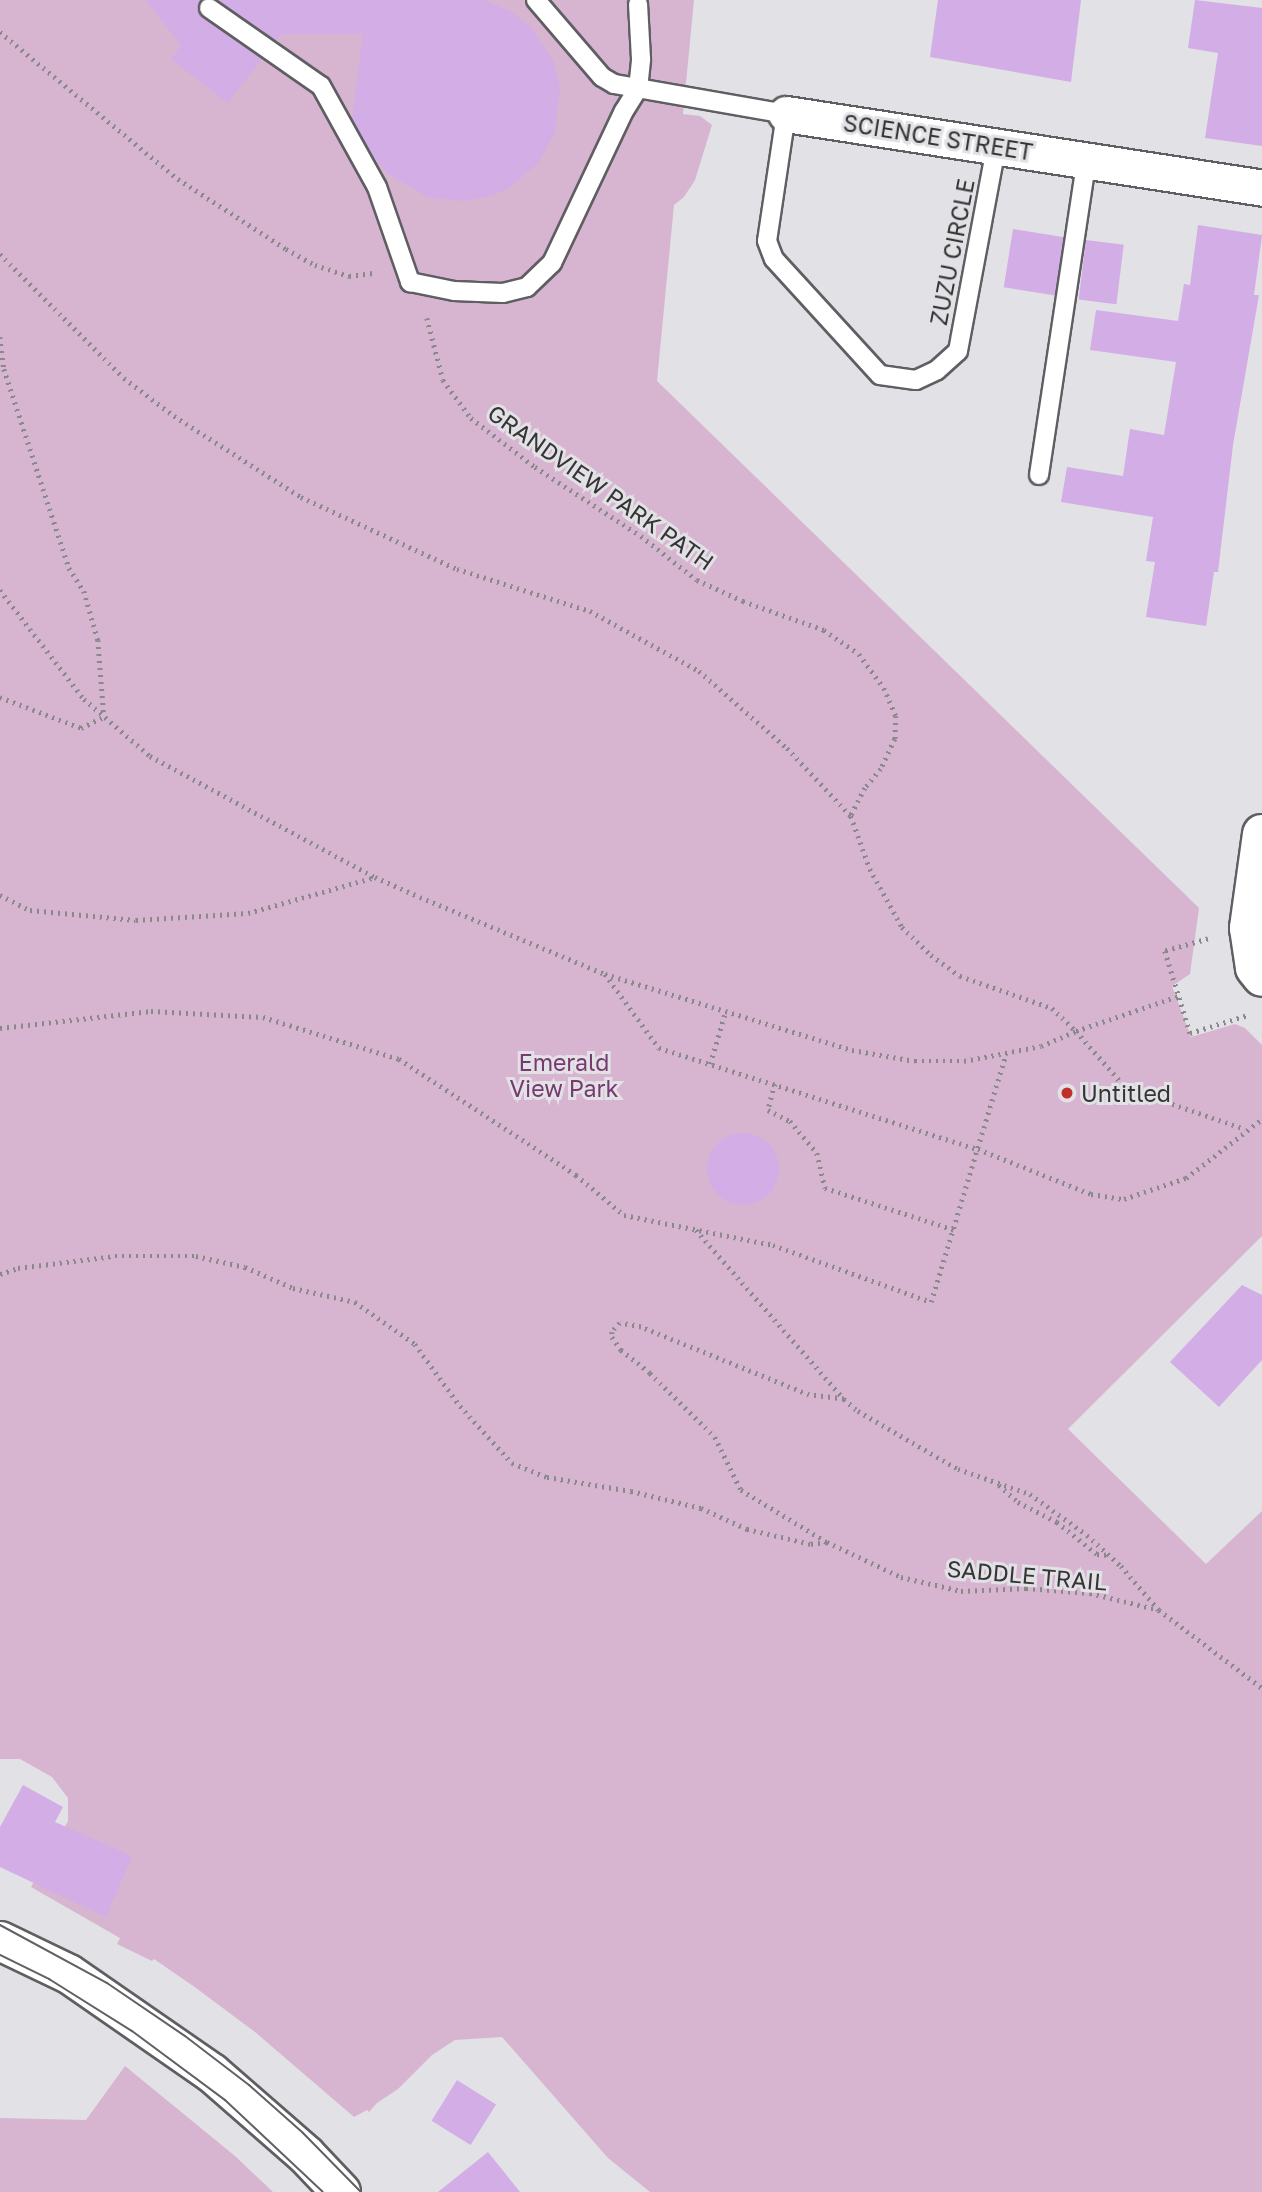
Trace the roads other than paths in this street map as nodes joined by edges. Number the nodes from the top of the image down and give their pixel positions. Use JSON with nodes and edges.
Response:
{"nodes":[{"id":1,"x":536,"y":0,"type":"edge"},
{"id":2,"x":638,"y":4,"type":"dead end"},
{"id":3,"x":209,"y":8,"type":"dead end"},
{"id":4,"x":638,"y":89,"type":"junction"},
{"id":5,"x":786,"y":114,"type":"junction"},
{"id":6,"x":996,"y":147,"type":"junction"},
{"id":7,"x":1087,"y":159,"type":"junction"},
{"id":8,"x":1262,"y":188,"type":"edge"},
{"id":9,"x":1039,"y":475,"type":"dead end"},
{"id":10,"x":1262,"y":834,"type":"edge"},
{"id":11,"x":1258,"y":972,"type":"edge"},
{"id":12,"x":0,"y":1941,"type":"edge"},
{"id":13,"x":341,"y":2192,"type":"edge"}],
"edges":[{"from":1,"to":4,"type":"lane","name":"SCIENCE STREET"},
{"from":2,"to":4,"type":"lane"},
{"from":3,"to":4,"type":"lane"},
{"from":4,"to":5,"type":"lane","name":"SCIENCE STREET"},
{"from":5,"to":6,"type":"street","name":"SCIENCE STREET"},
{"from":5,"to":6,"type":"lane","name":"ZUZU CIRCLE"},
{"from":6,"to":7,"type":"street","name":"SCIENCE STREET"},
{"from":7,"to":8,"type":"street","name":"SCIENCE STREET"},
{"from":7,"to":9,"type":"lane"},
{"from":10,"to":11,"type":"main road"},
{"from":12,"to":13,"type":"main road"}]}
